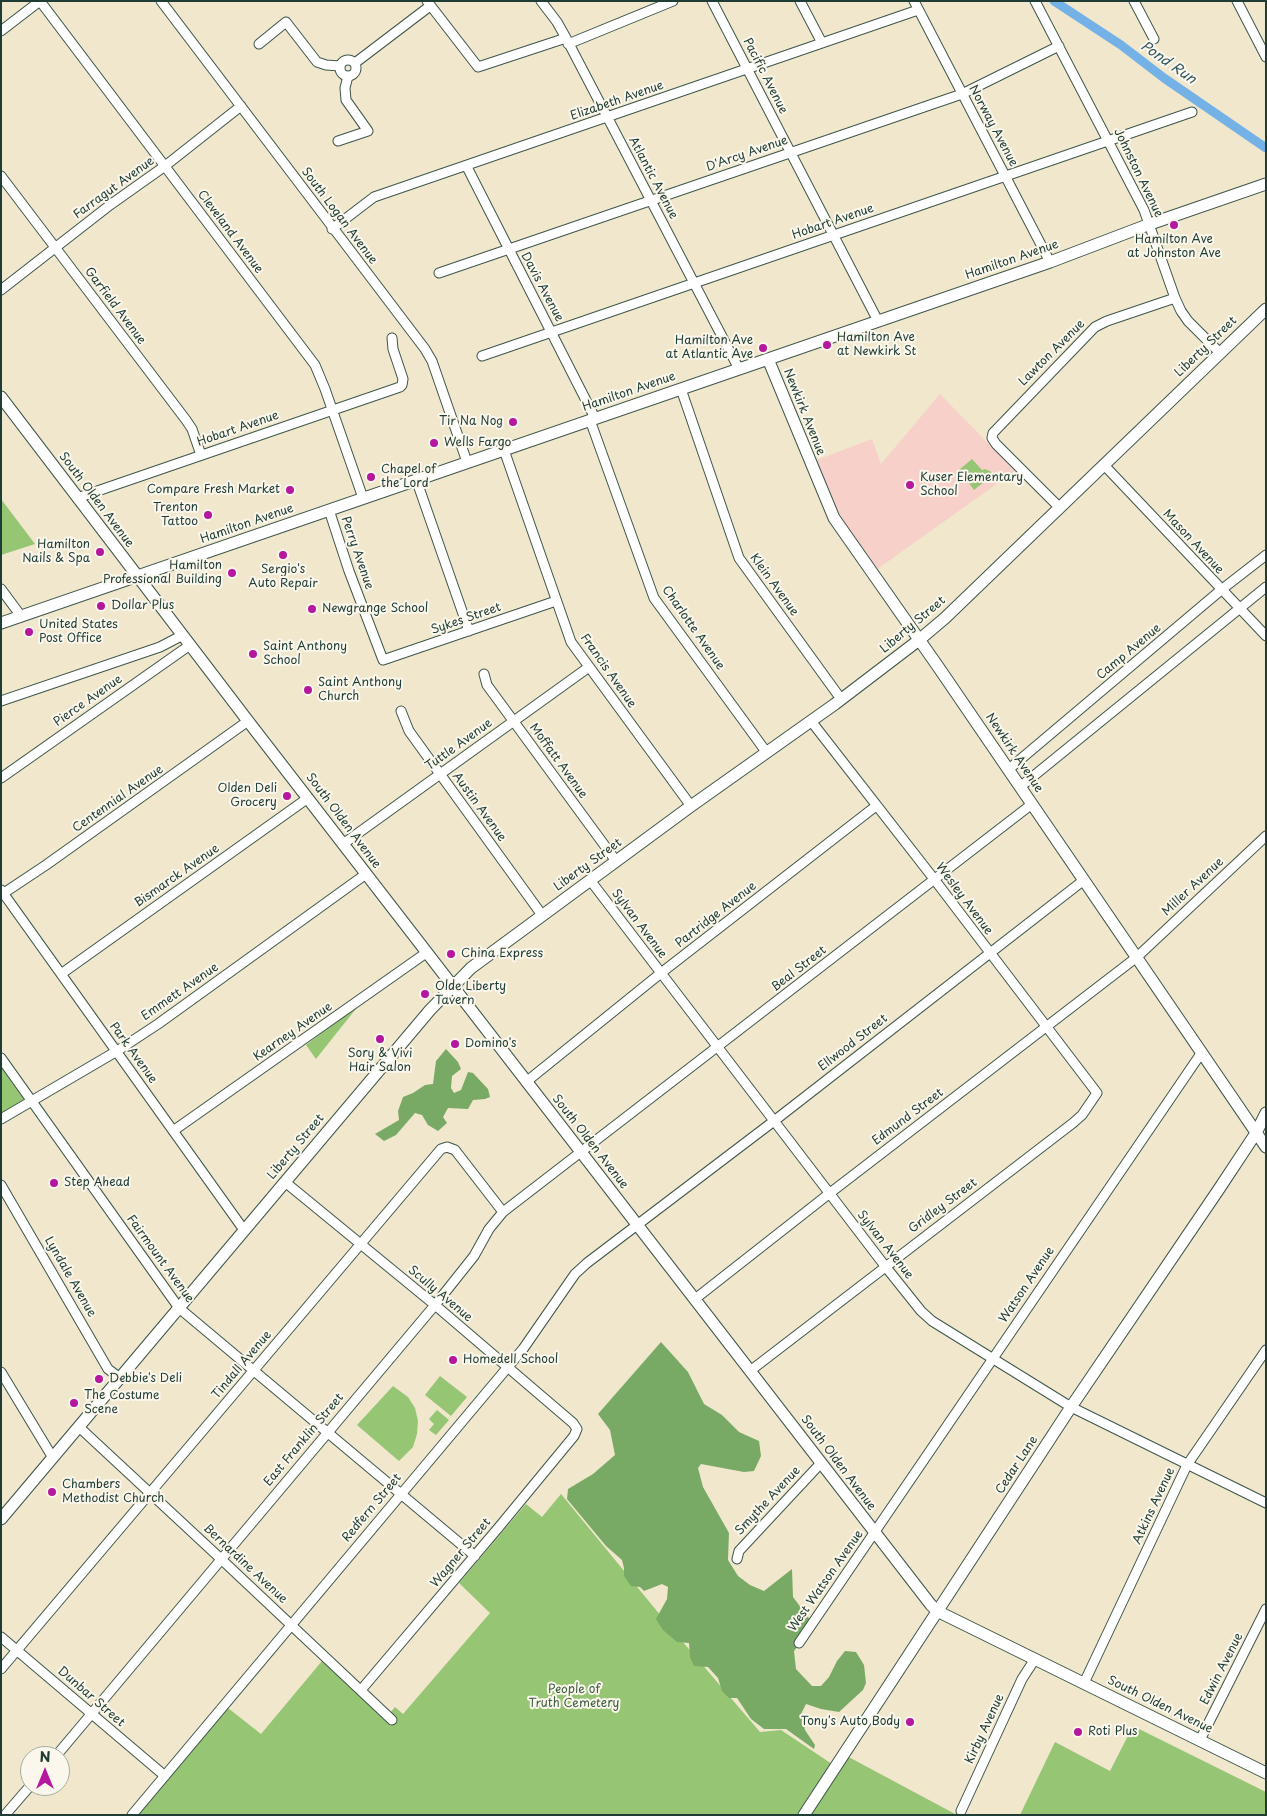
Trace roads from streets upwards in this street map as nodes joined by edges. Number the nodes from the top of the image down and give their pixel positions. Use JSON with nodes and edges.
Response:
{"nodes":[{"id":1,"x":40,"y":1,"type":"edge"},
{"id":2,"x":161,"y":1,"type":"edge"},
{"id":3,"x":541,"y":1,"type":"edge"},
{"id":4,"x":712,"y":1,"type":"edge"},
{"id":5,"x":800,"y":1,"type":"edge"},
{"id":6,"x":914,"y":1,"type":"edge"},
{"id":7,"x":1035,"y":1,"type":"edge"},
{"id":8,"x":1237,"y":1,"type":"edge"},
{"id":9,"x":670,"y":2,"type":"edge"},
{"id":10,"x":1137,"y":2,"type":"edge"},
{"id":11,"x":428,"y":3,"type":"edge"},
{"id":12,"x":918,"y":10,"type":"junction"},
{"id":13,"x":1,"y":31,"type":"edge"},
{"id":14,"x":1154,"y":39,"type":"dead end"},
{"id":15,"x":567,"y":41,"type":"junction"},
{"id":16,"x":822,"y":43,"type":"junction"},
{"id":17,"x":259,"y":44,"type":"dead end"},
{"id":18,"x":1059,"y":46,"type":"junction"},
{"id":19,"x":1266,"y":57,"type":"edge"},
{"id":20,"x":355,"y":63,"type":"junction"},
{"id":21,"x":340,"y":66,"type":"junction"},
{"id":22,"x":748,"y":69,"type":"junction"},
{"id":23,"x":348,"y":76,"type":"junction"},
{"id":24,"x":962,"y":94,"type":"junction"},
{"id":25,"x":241,"y":106,"type":"junction"},
{"id":26,"x":1192,"y":112,"type":"dead end"},
{"id":27,"x":607,"y":118,"type":"junction"},
{"id":28,"x":338,"y":141,"type":"dead end"},
{"id":29,"x":1108,"y":141,"type":"junction"},
{"id":30,"x":791,"y":153,"type":"junction"},
{"id":31,"x":165,"y":166,"type":"junction"},
{"id":32,"x":467,"y":166,"type":"junction"},
{"id":33,"x":1,"y":176,"type":"edge"},
{"id":34,"x":1005,"y":176,"type":"junction"},
{"id":35,"x":1266,"y":184,"type":"edge"},
{"id":36,"x":650,"y":200,"type":"junction"},
{"id":37,"x":1150,"y":224,"type":"junction"},
{"id":38,"x":332,"y":229,"type":"junction"},
{"id":39,"x":834,"y":235,"type":"junction"},
{"id":40,"x":56,"y":249,"type":"junction"},
{"id":41,"x":508,"y":249,"type":"junction"},
{"id":42,"x":1050,"y":262,"type":"junction"},
{"id":43,"x":439,"y":273,"type":"dead end"},
{"id":44,"x":694,"y":283,"type":"junction"},
{"id":45,"x":1,"y":290,"type":"edge"},
{"id":46,"x":1175,"y":298,"type":"junction"},
{"id":47,"x":1266,"y":309,"type":"edge"},
{"id":48,"x":878,"y":321,"type":"junction"},
{"id":49,"x":551,"y":331,"type":"junction"},
{"id":50,"x":392,"y":338,"type":"dead end"},
{"id":51,"x":1220,"y":352,"type":"junction"},
{"id":52,"x":482,"y":356,"type":"dead end"},
{"id":53,"x":768,"y":359,"type":"junction"},
{"id":54,"x":739,"y":369,"type":"junction"},
{"id":55,"x":681,"y":389,"type":"junction"},
{"id":56,"x":1,"y":397,"type":"edge"},
{"id":57,"x":332,"y":409,"type":"junction"},
{"id":58,"x":593,"y":419,"type":"junction"},
{"id":59,"x":504,"y":450,"type":"junction"},
{"id":60,"x":202,"y":455,"type":"junction"},
{"id":61,"x":467,"y":462,"type":"junction"},
{"id":62,"x":1104,"y":465,"type":"junction"},
{"id":63,"x":416,"y":480,"type":"junction"},
{"id":64,"x":77,"y":498,"type":"junction"},
{"id":65,"x":363,"y":498,"type":"junction"},
{"id":66,"x":1059,"y":508,"type":"junction"},
{"id":67,"x":329,"y":510,"type":"junction"},
{"id":68,"x":1266,"y":555,"type":"edge"},
{"id":69,"x":138,"y":576,"type":"junction"},
{"id":70,"x":1266,"y":587,"type":"edge"},
{"id":71,"x":1,"y":589,"type":"edge"},
{"id":72,"x":1221,"y":590,"type":"junction"},
{"id":73,"x":556,"y":601,"type":"junction"},
{"id":74,"x":1240,"y":608,"type":"junction"},
{"id":75,"x":20,"y":616,"type":"junction"},
{"id":76,"x":1,"y":623,"type":"edge"},
{"id":77,"x":469,"y":631,"type":"junction"},
{"id":78,"x":1266,"y":636,"type":"edge"},
{"id":79,"x":186,"y":640,"type":"junction"},
{"id":80,"x":919,"y":640,"type":"junction"},
{"id":81,"x":153,"y":649,"type":"junction"},
{"id":82,"x":383,"y":660,"type":"joint"},
{"id":83,"x":589,"y":667,"type":"junction"},
{"id":84,"x":158,"y":668,"type":"junction"},
{"id":85,"x":484,"y":674,"type":"dead end"},
{"id":86,"x":841,"y":699,"type":"junction"},
{"id":87,"x":1,"y":701,"type":"edge"},
{"id":88,"x":401,"y":711,"type":"dead end"},
{"id":89,"x":248,"y":721,"type":"junction"},
{"id":90,"x":514,"y":721,"type":"junction"},
{"id":91,"x":811,"y":721,"type":"junction"},
{"id":92,"x":767,"y":754,"type":"junction"},
{"id":93,"x":1009,"y":770,"type":"junction"},
{"id":94,"x":440,"y":774,"type":"junction"},
{"id":95,"x":1,"y":778,"type":"edge"},
{"id":96,"x":1020,"y":787,"type":"junction"},
{"id":97,"x":308,"y":798,"type":"junction"},
{"id":98,"x":1032,"y":804,"type":"junction"},
{"id":99,"x":691,"y":806,"type":"junction"},
{"id":100,"x":876,"y":806,"type":"junction"},
{"id":101,"x":1266,"y":836,"type":"edge"},
{"id":102,"x":343,"y":844,"type":"junction"},
{"id":103,"x":616,"y":862,"type":"junction"},
{"id":104,"x":366,"y":874,"type":"junction"},
{"id":105,"x":934,"y":879,"type":"junction"},
{"id":106,"x":590,"y":880,"type":"junction"},
{"id":107,"x":1084,"y":880,"type":"junction"},
{"id":108,"x":2,"y":893,"type":"edge"},
{"id":109,"x":542,"y":915,"type":"junction"},
{"id":110,"x":426,"y":953,"type":"junction"},
{"id":111,"x":989,"y":953,"type":"junction"},
{"id":112,"x":1137,"y":957,"type":"junction"},
{"id":113,"x":661,"y":973,"type":"junction"},
{"id":114,"x":61,"y":974,"type":"junction"},
{"id":115,"x":452,"y":986,"type":"junction"},
{"id":116,"x":1047,"y":1028,"type":"junction"},
{"id":117,"x":718,"y":1047,"type":"junction"},
{"id":118,"x":117,"y":1051,"type":"junction"},
{"id":119,"x":1202,"y":1052,"type":"junction"},
{"id":120,"x":1,"y":1058,"type":"edge"},
{"id":121,"x":526,"y":1082,"type":"junction"},
{"id":122,"x":1097,"y":1092,"type":"joint"},
{"id":123,"x":32,"y":1101,"type":"junction"},
{"id":124,"x":1266,"y":1113,"type":"edge"},
{"id":125,"x":1,"y":1119,"type":"edge"},
{"id":126,"x":774,"y":1121,"type":"junction"},
{"id":127,"x":173,"y":1131,"type":"junction"},
{"id":128,"x":1256,"y":1132,"type":"junction"},
{"id":129,"x":1266,"y":1146,"type":"edge"},
{"id":130,"x":581,"y":1153,"type":"junction"},
{"id":131,"x":285,"y":1182,"type":"junction"},
{"id":132,"x":1,"y":1185,"type":"edge"},
{"id":133,"x":830,"y":1193,"type":"junction"},
{"id":134,"x":503,"y":1212,"type":"junction"},
{"id":135,"x":638,"y":1226,"type":"junction"},
{"id":136,"x":244,"y":1230,"type":"junction"},
{"id":137,"x":360,"y":1244,"type":"junction"},
{"id":138,"x":885,"y":1266,"type":"junction"},
{"id":139,"x":695,"y":1299,"type":"junction"},
{"id":140,"x":434,"y":1305,"type":"junction"},
{"id":141,"x":179,"y":1308,"type":"junction"},
{"id":142,"x":1266,"y":1350,"type":"edge"},
{"id":143,"x":992,"y":1359,"type":"junction"},
{"id":144,"x":507,"y":1367,"type":"junction"},
{"id":145,"x":254,"y":1370,"type":"junction"},
{"id":146,"x":750,"y":1371,"type":"junction"},
{"id":147,"x":1,"y":1372,"type":"edge"},
{"id":148,"x":120,"y":1378,"type":"junction"},
{"id":149,"x":1071,"y":1408,"type":"junction"},
{"id":150,"x":79,"y":1427,"type":"junction"},
{"id":151,"x":577,"y":1429,"type":"joint"},
{"id":152,"x":326,"y":1432,"type":"junction"},
{"id":153,"x":52,"y":1458,"type":"junction"},
{"id":154,"x":821,"y":1462,"type":"junction"},
{"id":155,"x":1187,"y":1465,"type":"junction"},
{"id":156,"x":150,"y":1493,"type":"junction"},
{"id":157,"x":400,"y":1494,"type":"junction"},
{"id":158,"x":1266,"y":1503,"type":"edge"},
{"id":159,"x":1,"y":1519,"type":"edge"},
{"id":160,"x":874,"y":1534,"type":"junction"},
{"id":161,"x":475,"y":1556,"type":"junction"},
{"id":162,"x":221,"y":1559,"type":"junction"},
{"id":163,"x":737,"y":1559,"type":"dead end"},
{"id":164,"x":1266,"y":1609,"type":"edge"},
{"id":165,"x":937,"y":1611,"type":"junction"},
{"id":166,"x":292,"y":1625,"type":"junction"},
{"id":167,"x":1,"y":1637,"type":"edge"},
{"id":168,"x":799,"y":1643,"type":"dead end"},
{"id":169,"x":18,"y":1650,"type":"junction"},
{"id":170,"x":1034,"y":1659,"type":"junction"},
{"id":171,"x":1,"y":1669,"type":"edge"},
{"id":172,"x":1084,"y":1683,"type":"junction"},
{"id":173,"x":361,"y":1690,"type":"junction"},
{"id":174,"x":92,"y":1714,"type":"junction"},
{"id":175,"x":392,"y":1720,"type":"dead end"},
{"id":176,"x":1200,"y":1740,"type":"junction"},
{"id":177,"x":65,"y":1746,"type":"edge"},
{"id":178,"x":1266,"y":1773,"type":"edge"},
{"id":179,"x":165,"y":1776,"type":"junction"},
{"id":180,"x":21,"y":1796,"type":"edge"},
{"id":181,"x":961,"y":1811,"type":"dead end"},
{"id":182,"x":5,"y":1815,"type":"edge"},
{"id":183,"x":132,"y":1815,"type":"edge"},
{"id":184,"x":804,"y":1815,"type":"edge"}],
"edges":[{"from":1,"to":13,"type":"street"},
{"from":1,"to":31,"type":"street","name":"Cleveland Avenue"},
{"from":2,"to":25,"type":"street","name":"South Logan Avenue"},
{"from":3,"to":15,"type":"street","name":"Atlantic Avenue"},
{"from":4,"to":22,"type":"street","name":"Pacific Avenue"},
{"from":5,"to":16,"type":"street"},
{"from":6,"to":12,"type":"street","name":"Norway Avenue"},
{"from":7,"to":18,"type":"street","name":"Johnston Avenue"},
{"from":8,"to":19,"type":"street"},
{"from":9,"to":15,"type":"street"},
{"from":10,"to":14,"type":"street"},
{"from":11,"to":15,"type":"street"},
{"from":11,"to":20,"type":"street"},
{"from":12,"to":16,"type":"street","name":"Elizabeth Avenue"},
{"from":12,"to":24,"type":"street","name":"Norway Avenue"},
{"from":15,"to":27,"type":"street","name":"Atlantic Avenue"},
{"from":16,"to":22,"type":"street","name":"Elizabeth Avenue"},
{"from":17,"to":21,"type":"street"},
{"from":18,"to":24,"type":"street","name":"D'Arcy Avenue"},
{"from":18,"to":29,"type":"street","name":"Johnston Avenue"},
{"from":20,"to":21,"type":"street"},
{"from":20,"to":23,"type":"street"},
{"from":21,"to":23,"type":"street"},
{"from":22,"to":27,"type":"street","name":"Elizabeth Avenue"},
{"from":22,"to":30,"type":"street","name":"Pacific Avenue"},
{"from":23,"to":28,"type":"street"},
{"from":24,"to":30,"type":"street","name":"D'Arcy Avenue"},
{"from":24,"to":34,"type":"street","name":"Norway Avenue"},
{"from":25,"to":31,"type":"street","name":"Farragut Avenue"},
{"from":25,"to":38,"type":"street","name":"South Logan Avenue"},
{"from":26,"to":29,"type":"street","name":"Hobart Avenue"},
{"from":27,"to":32,"type":"street","name":"Elizabeth Avenue"},
{"from":27,"to":36,"type":"street","name":"Atlantic Avenue"},
{"from":29,"to":34,"type":"street","name":"Hobart Avenue"},
{"from":29,"to":37,"type":"street","name":"Johnston Avenue"},
{"from":30,"to":36,"type":"street","name":"D'Arcy Avenue"},
{"from":30,"to":39,"type":"street","name":"Pacific Avenue"},
{"from":31,"to":40,"type":"street","name":"Farragut Avenue"},
{"from":31,"to":57,"type":"street","name":"Cleveland Avenue"},
{"from":32,"to":38,"type":"street","name":"Elizabeth Avenue"},
{"from":32,"to":41,"type":"street","name":"Davis Avenue"},
{"from":33,"to":40,"type":"street","name":"Garfield Avenue"},
{"from":34,"to":39,"type":"street","name":"Hobart Avenue"},
{"from":34,"to":42,"type":"street","name":"Norway Avenue"},
{"from":35,"to":37,"type":"street","name":"Hamilton Avenue"},
{"from":36,"to":41,"type":"street","name":"D'Arcy Avenue"},
{"from":36,"to":44,"type":"street","name":"Atlantic Avenue"},
{"from":37,"to":42,"type":"street","name":"Hamilton Avenue"},
{"from":37,"to":46,"type":"street","name":"Johnston Avenue"},
{"from":38,"to":61,"type":"street","name":"South Logan Avenue"},
{"from":39,"to":44,"type":"street","name":"Hobart Avenue"},
{"from":39,"to":48,"type":"street","name":"Pacific Avenue"},
{"from":40,"to":45,"type":"street","name":"Farragut Avenue"},
{"from":40,"to":60,"type":"street","name":"Garfield Avenue"},
{"from":41,"to":43,"type":"street","name":"D'Arcy Avenue"},
{"from":41,"to":49,"type":"street","name":"Davis Avenue"},
{"from":42,"to":48,"type":"street","name":"Hamilton Avenue"},
{"from":44,"to":49,"type":"street","name":"Hobart Avenue"},
{"from":44,"to":54,"type":"street","name":"Atlantic Avenue"},
{"from":46,"to":51,"type":"street","name":"Johnston Avenue"},
{"from":46,"to":66,"type":"street","name":"Lawton Avenue"},
{"from":47,"to":51,"type":"street","name":"Liberty Street"},
{"from":48,"to":53,"type":"street","name":"Hamilton Avenue"},
{"from":49,"to":52,"type":"street","name":"Hobart Avenue"},
{"from":49,"to":58,"type":"street","name":"Davis Avenue"},
{"from":50,"to":57,"type":"street","name":"Hobart Avenue"},
{"from":51,"to":62,"type":"street","name":"Liberty Street"},
{"from":53,"to":54,"type":"street","name":"Hamilton Avenue"},
{"from":53,"to":80,"type":"street","name":"Newkirk Avenue"},
{"from":54,"to":55,"type":"street","name":"Hamilton Avenue"},
{"from":55,"to":58,"type":"street","name":"Hamilton Avenue"},
{"from":55,"to":86,"type":"street","name":"Klein Avenue"},
{"from":56,"to":64,"type":"street","name":"South Olden Avenue"},
{"from":57,"to":60,"type":"street","name":"Hobart Avenue"},
{"from":57,"to":65,"type":"street","name":"Cleveland Avenue"},
{"from":58,"to":59,"type":"street","name":"Hamilton Avenue"},
{"from":58,"to":92,"type":"street","name":"Charlotte Avenue"},
{"from":59,"to":61,"type":"street","name":"Hamilton Avenue"},
{"from":59,"to":73,"type":"street","name":"Francis Avenue"},
{"from":60,"to":64,"type":"street","name":"Hobart Avenue"},
{"from":61,"to":63,"type":"street","name":"Hamilton Avenue"},
{"from":62,"to":66,"type":"street","name":"Liberty Street"},
{"from":62,"to":72,"type":"street","name":"Mason Avenue"},
{"from":63,"to":65,"type":"street","name":"Hamilton Avenue"},
{"from":63,"to":77,"type":"street"},
{"from":64,"to":69,"type":"street","name":"South Olden Avenue"},
{"from":65,"to":67,"type":"street","name":"Hamilton Avenue"},
{"from":66,"to":80,"type":"street","name":"Liberty Street"},
{"from":67,"to":69,"type":"street","name":"Hamilton Avenue"},
{"from":67,"to":82,"type":"street","name":"Perry Avenue"},
{"from":68,"to":72,"type":"street","name":"Camp Avenue"},
{"from":69,"to":75,"type":"street","name":"Hamilton Avenue"},
{"from":69,"to":79,"type":"street","name":"South Olden Avenue"},
{"from":70,"to":74,"type":"street"},
{"from":71,"to":75,"type":"street"},
{"from":72,"to":74,"type":"street","name":"Mason Avenue"},
{"from":72,"to":93,"type":"street","name":"Camp Avenue"},
{"from":73,"to":77,"type":"street","name":"Sykes Street"},
{"from":73,"to":83,"type":"street","name":"Francis Avenue"},
{"from":74,"to":78,"type":"street","name":"Mason Avenue"},
{"from":74,"to":96,"type":"street"},
{"from":75,"to":76,"type":"street","name":"Hamilton Avenue"},
{"from":77,"to":82,"type":"street","name":"Sykes Street"},
{"from":79,"to":81,"type":"street"},
{"from":79,"to":84,"type":"street","name":"Pierce Avenue"},
{"from":79,"to":89,"type":"street","name":"South Olden Avenue"},
{"from":80,"to":86,"type":"street","name":"Liberty Street"},
{"from":80,"to":93,"type":"street","name":"Newkirk Avenue"},
{"from":81,"to":84,"type":"street"},
{"from":81,"to":87,"type":"street"},
{"from":83,"to":90,"type":"street","name":"Tuttle Avenue"},
{"from":83,"to":99,"type":"street","name":"Francis Avenue"},
{"from":84,"to":95,"type":"street","name":"Pierce Avenue"},
{"from":85,"to":90,"type":"street","name":"Moffatt Avenue"},
{"from":86,"to":91,"type":"street","name":"Liberty Street"},
{"from":88,"to":94,"type":"street","name":"Austin Avenue"},
{"from":89,"to":97,"type":"street","name":"South Olden Avenue"},
{"from":89,"to":108,"type":"street","name":"Centennial Avenue"},
{"from":90,"to":94,"type":"street","name":"Tuttle Avenue"},
{"from":90,"to":103,"type":"street","name":"Moffatt Avenue"},
{"from":91,"to":92,"type":"street","name":"Liberty Street"},
{"from":91,"to":100,"type":"street","name":"Wesley Avenue"},
{"from":92,"to":99,"type":"street","name":"Liberty Street"},
{"from":93,"to":96,"type":"street","name":"Newkirk Avenue"},
{"from":94,"to":102,"type":"street","name":"Tuttle Avenue"},
{"from":94,"to":109,"type":"street","name":"Austin Avenue"},
{"from":96,"to":98,"type":"street","name":"Newkirk Avenue"},
{"from":97,"to":102,"type":"street","name":"South Olden Avenue"},
{"from":97,"to":114,"type":"street","name":"Bismarck Avenue"},
{"from":98,"to":105,"type":"street","name":"Beal Street"},
{"from":98,"to":107,"type":"street","name":"Newkirk Avenue"},
{"from":99,"to":103,"type":"street","name":"Liberty Street"},
{"from":100,"to":105,"type":"street","name":"Wesley Avenue"},
{"from":100,"to":113,"type":"street","name":"Partridge Avenue"},
{"from":101,"to":112,"type":"street","name":"Miller Avenue"},
{"from":102,"to":104,"type":"street","name":"South Olden Avenue"},
{"from":103,"to":106,"type":"street","name":"Liberty Street"},
{"from":104,"to":110,"type":"street","name":"South Olden Avenue"},
{"from":104,"to":118,"type":"street","name":"Emmett Avenue"},
{"from":105,"to":111,"type":"street","name":"Wesley Avenue"},
{"from":105,"to":117,"type":"street","name":"Beal Street"},
{"from":106,"to":109,"type":"street","name":"Liberty Street"},
{"from":106,"to":113,"type":"street","name":"Sylvan Avenue"},
{"from":107,"to":111,"type":"street","name":"Ellwood Street"},
{"from":107,"to":112,"type":"street","name":"Newkirk Avenue"},
{"from":108,"to":114,"type":"street","name":"Park Avenue"},
{"from":109,"to":115,"type":"street","name":"Liberty Street"},
{"from":110,"to":115,"type":"street","name":"South Olden Avenue"},
{"from":110,"to":127,"type":"street","name":"Kearney Avenue"},
{"from":111,"to":116,"type":"street","name":"Wesley Avenue"},
{"from":111,"to":126,"type":"street","name":"Ellwood Street"},
{"from":112,"to":116,"type":"street","name":"Edmund Street"},
{"from":112,"to":119,"type":"street","name":"Newkirk Avenue"},
{"from":113,"to":117,"type":"street","name":"Sylvan Avenue"},
{"from":113,"to":121,"type":"street","name":"Partridge Avenue"},
{"from":114,"to":118,"type":"street","name":"Park Avenue"},
{"from":115,"to":121,"type":"street","name":"South Olden Avenue"},
{"from":115,"to":131,"type":"street","name":"Liberty Street"},
{"from":116,"to":122,"type":"street","name":"Wesley Avenue"},
{"from":116,"to":133,"type":"street","name":"Edmund Street"},
{"from":117,"to":126,"type":"street","name":"Sylvan Avenue"},
{"from":117,"to":130,"type":"street","name":"Beal Street"},
{"from":118,"to":123,"type":"street","name":"Emmett Avenue"},
{"from":118,"to":127,"type":"street","name":"Park Avenue"},
{"from":119,"to":128,"type":"street","name":"Newkirk Avenue"},
{"from":119,"to":143,"type":"street","name":"Watson Avenue"},
{"from":120,"to":123,"type":"street","name":"Fairmount Avenue"},
{"from":121,"to":130,"type":"street","name":"South Olden Avenue"},
{"from":122,"to":138,"type":"street","name":"Gridley Street"},
{"from":123,"to":125,"type":"street","name":"Emmett Avenue"},
{"from":123,"to":141,"type":"street","name":"Fairmount Avenue"},
{"from":124,"to":128,"type":"street","name":"Cedar Lane"},
{"from":126,"to":133,"type":"street","name":"Sylvan Avenue"},
{"from":126,"to":135,"type":"street","name":"Ellwood Street"},
{"from":127,"to":136,"type":"street","name":"Park Avenue"},
{"from":128,"to":129,"type":"street","name":"Newkirk Avenue"},
{"from":128,"to":149,"type":"street","name":"Cedar Lane"},
{"from":130,"to":134,"type":"street","name":"East Franklin Street"},
{"from":130,"to":135,"type":"street","name":"South Olden Avenue"},
{"from":131,"to":136,"type":"street","name":"Liberty Street"},
{"from":131,"to":137,"type":"street","name":"Scully Avenue"},
{"from":132,"to":148,"type":"street","name":"Lyndale Avenue"},
{"from":133,"to":138,"type":"street","name":"Sylvan Avenue"},
{"from":133,"to":139,"type":"street","name":"Edmund Street"},
{"from":134,"to":137,"type":"street","name":"Tindall Avenue"},
{"from":134,"to":140,"type":"street","name":"East Franklin Street"},
{"from":135,"to":139,"type":"street","name":"South Olden Avenue"},
{"from":135,"to":144,"type":"street","name":"Redfern Street"},
{"from":136,"to":141,"type":"street","name":"Liberty Street"},
{"from":137,"to":140,"type":"street","name":"Scully Avenue"},
{"from":137,"to":145,"type":"street","name":"Tindall Avenue"},
{"from":138,"to":143,"type":"street","name":"Sylvan Avenue"},
{"from":138,"to":146,"type":"street","name":"Gridley Street"},
{"from":139,"to":146,"type":"street","name":"South Olden Avenue"},
{"from":140,"to":144,"type":"street","name":"Scully Avenue"},
{"from":140,"to":152,"type":"street","name":"East Franklin Street"},
{"from":141,"to":145,"type":"street","name":"Fairmount Avenue"},
{"from":141,"to":148,"type":"street","name":"Liberty Street"},
{"from":142,"to":155,"type":"street","name":"Atkins Avenue"},
{"from":143,"to":149,"type":"street","name":"Sylvan Avenue"},
{"from":143,"to":160,"type":"street","name":"Watson Avenue"},
{"from":144,"to":151,"type":"street","name":"Scully Avenue"},
{"from":144,"to":157,"type":"street","name":"Redfern Street"},
{"from":145,"to":152,"type":"street","name":"Fairmount Avenue"},
{"from":145,"to":156,"type":"street","name":"Tindall Avenue"},
{"from":146,"to":154,"type":"street","name":"South Olden Avenue"},
{"from":147,"to":153,"type":"street"},
{"from":148,"to":150,"type":"street","name":"Liberty Street"},
{"from":149,"to":155,"type":"street","name":"Sylvan Avenue"},
{"from":149,"to":165,"type":"street","name":"Cedar Lane"},
{"from":150,"to":153,"type":"street","name":"Liberty Street"},
{"from":150,"to":156,"type":"street","name":"Bernardine Avenue"},
{"from":151,"to":161,"type":"street","name":"Wagner Street"},
{"from":152,"to":157,"type":"street","name":"Fairmount Avenue"},
{"from":152,"to":162,"type":"street","name":"East Franklin Street"},
{"from":153,"to":159,"type":"street","name":"Liberty Street"},
{"from":154,"to":160,"type":"street","name":"South Olden Avenue"},
{"from":154,"to":163,"type":"street","name":"Smythe Avenue"},
{"from":155,"to":158,"type":"street","name":"Sylvan Avenue"},
{"from":155,"to":172,"type":"street","name":"Atkins Avenue"},
{"from":156,"to":162,"type":"street","name":"Bernardine Avenue"},
{"from":156,"to":169,"type":"street","name":"Tindall Avenue"},
{"from":157,"to":161,"type":"street","name":"Fairmount Avenue"},
{"from":157,"to":166,"type":"street","name":"Redfern Street"},
{"from":160,"to":165,"type":"street","name":"South Olden Avenue"},
{"from":160,"to":168,"type":"street","name":"West Watson Avenue"},
{"from":161,"to":173,"type":"street","name":"Wagner Street"},
{"from":162,"to":166,"type":"street","name":"Bernardine Avenue"},
{"from":162,"to":174,"type":"street","name":"East Franklin Street"},
{"from":164,"to":176,"type":"street","name":"Edwin Avenue"},
{"from":165,"to":170,"type":"street","name":"South Olden Avenue"},
{"from":165,"to":184,"type":"street","name":"Cedar Lane"},
{"from":166,"to":173,"type":"street","name":"Bernardine Avenue"},
{"from":166,"to":179,"type":"street","name":"Redfern Street"},
{"from":167,"to":169,"type":"street","name":"Dunbar Street"},
{"from":169,"to":171,"type":"street","name":"Tindall Avenue"},
{"from":169,"to":174,"type":"street","name":"Dunbar Street"},
{"from":170,"to":172,"type":"street","name":"South Olden Avenue"},
{"from":170,"to":181,"type":"street","name":"Kirby Avenue"},
{"from":172,"to":176,"type":"street","name":"South Olden Avenue"},
{"from":173,"to":175,"type":"street","name":"Bernardine Avenue"},
{"from":174,"to":177,"type":"street","name":"East Franklin Street"},
{"from":174,"to":179,"type":"street","name":"Dunbar Street"},
{"from":176,"to":178,"type":"street","name":"South Olden Avenue"},
{"from":179,"to":183,"type":"street","name":"Redfern Street"},
{"from":180,"to":182,"type":"street"}]}
